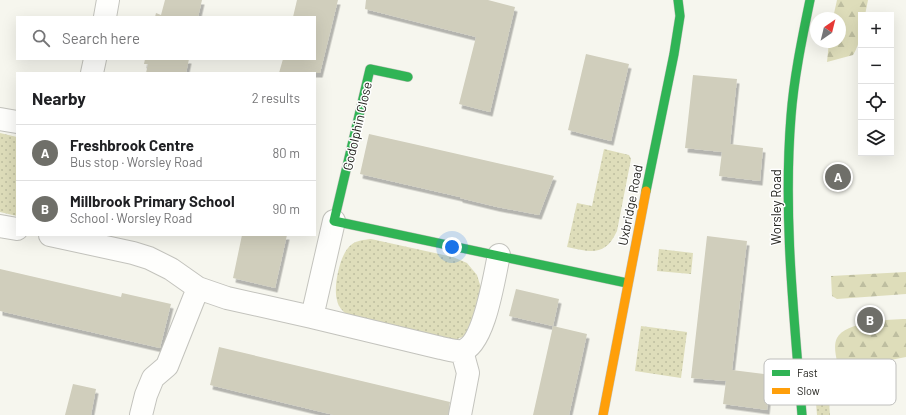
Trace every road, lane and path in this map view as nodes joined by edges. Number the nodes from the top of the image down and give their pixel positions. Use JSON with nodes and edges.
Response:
{"nodes":[{"id":1,"x":108,"y":0,"type":"edge"},
{"id":2,"x":678,"y":0,"type":"edge"},
{"id":3,"x":810,"y":0,"type":"edge"},
{"id":4,"x":105,"y":16,"type":"edge"},
{"id":5,"x":96,"y":60,"type":"edge"},
{"id":6,"x":92,"y":72,"type":"edge"},
{"id":7,"x":408,"y":77,"type":"dead end"},
{"id":8,"x":0,"y":119,"type":"edge"},
{"id":9,"x":16,"y":122,"type":"edge"},
{"id":10,"x":334,"y":221,"type":"junction"},
{"id":11,"x":0,"y":226,"type":"edge"},
{"id":12,"x":16,"y":229,"type":"edge"},
{"id":13,"x":59,"y":236,"type":"edge"},
{"id":14,"x":499,"y":255,"type":"junction"},
{"id":15,"x":627,"y":283,"type":"junction"},
{"id":16,"x":198,"y":288,"type":"junction"},
{"id":17,"x":312,"y":317,"type":"junction"},
{"id":18,"x":462,"y":351,"type":"junction"},
{"id":19,"x":798,"y":359,"type":"edge"},
{"id":20,"x":801,"y":405,"type":"edge"},
{"id":21,"x":141,"y":415,"type":"edge"},
{"id":22,"x":460,"y":415,"type":"edge"},
{"id":23,"x":603,"y":415,"type":"edge"},
{"id":24,"x":802,"y":415,"type":"edge"}],
"edges":[{"from":1,"to":4,"type":"street"},
{"from":2,"to":15,"type":"street","name":"Uxbridge Road"},
{"from":3,"to":19,"type":"street","name":"Worsley Road"},
{"from":5,"to":6,"type":"street"},
{"from":7,"to":10,"type":"street","name":"Godolphin Close"},
{"from":8,"to":9,"type":"street"},
{"from":10,"to":14,"type":"street"},
{"from":10,"to":17,"type":"street","name":"Godolphin Close"},
{"from":11,"to":12,"type":"street"},
{"from":13,"to":16,"type":"street"},
{"from":14,"to":15,"type":"street"},
{"from":14,"to":18,"type":"street"},
{"from":15,"to":23,"type":"street","name":"Uxbridge Road"},
{"from":16,"to":17,"type":"street"},
{"from":16,"to":21,"type":"street"},
{"from":17,"to":18,"type":"street"},
{"from":18,"to":22,"type":"street"},
{"from":20,"to":24,"type":"street","name":"Worsley Road"}]}
